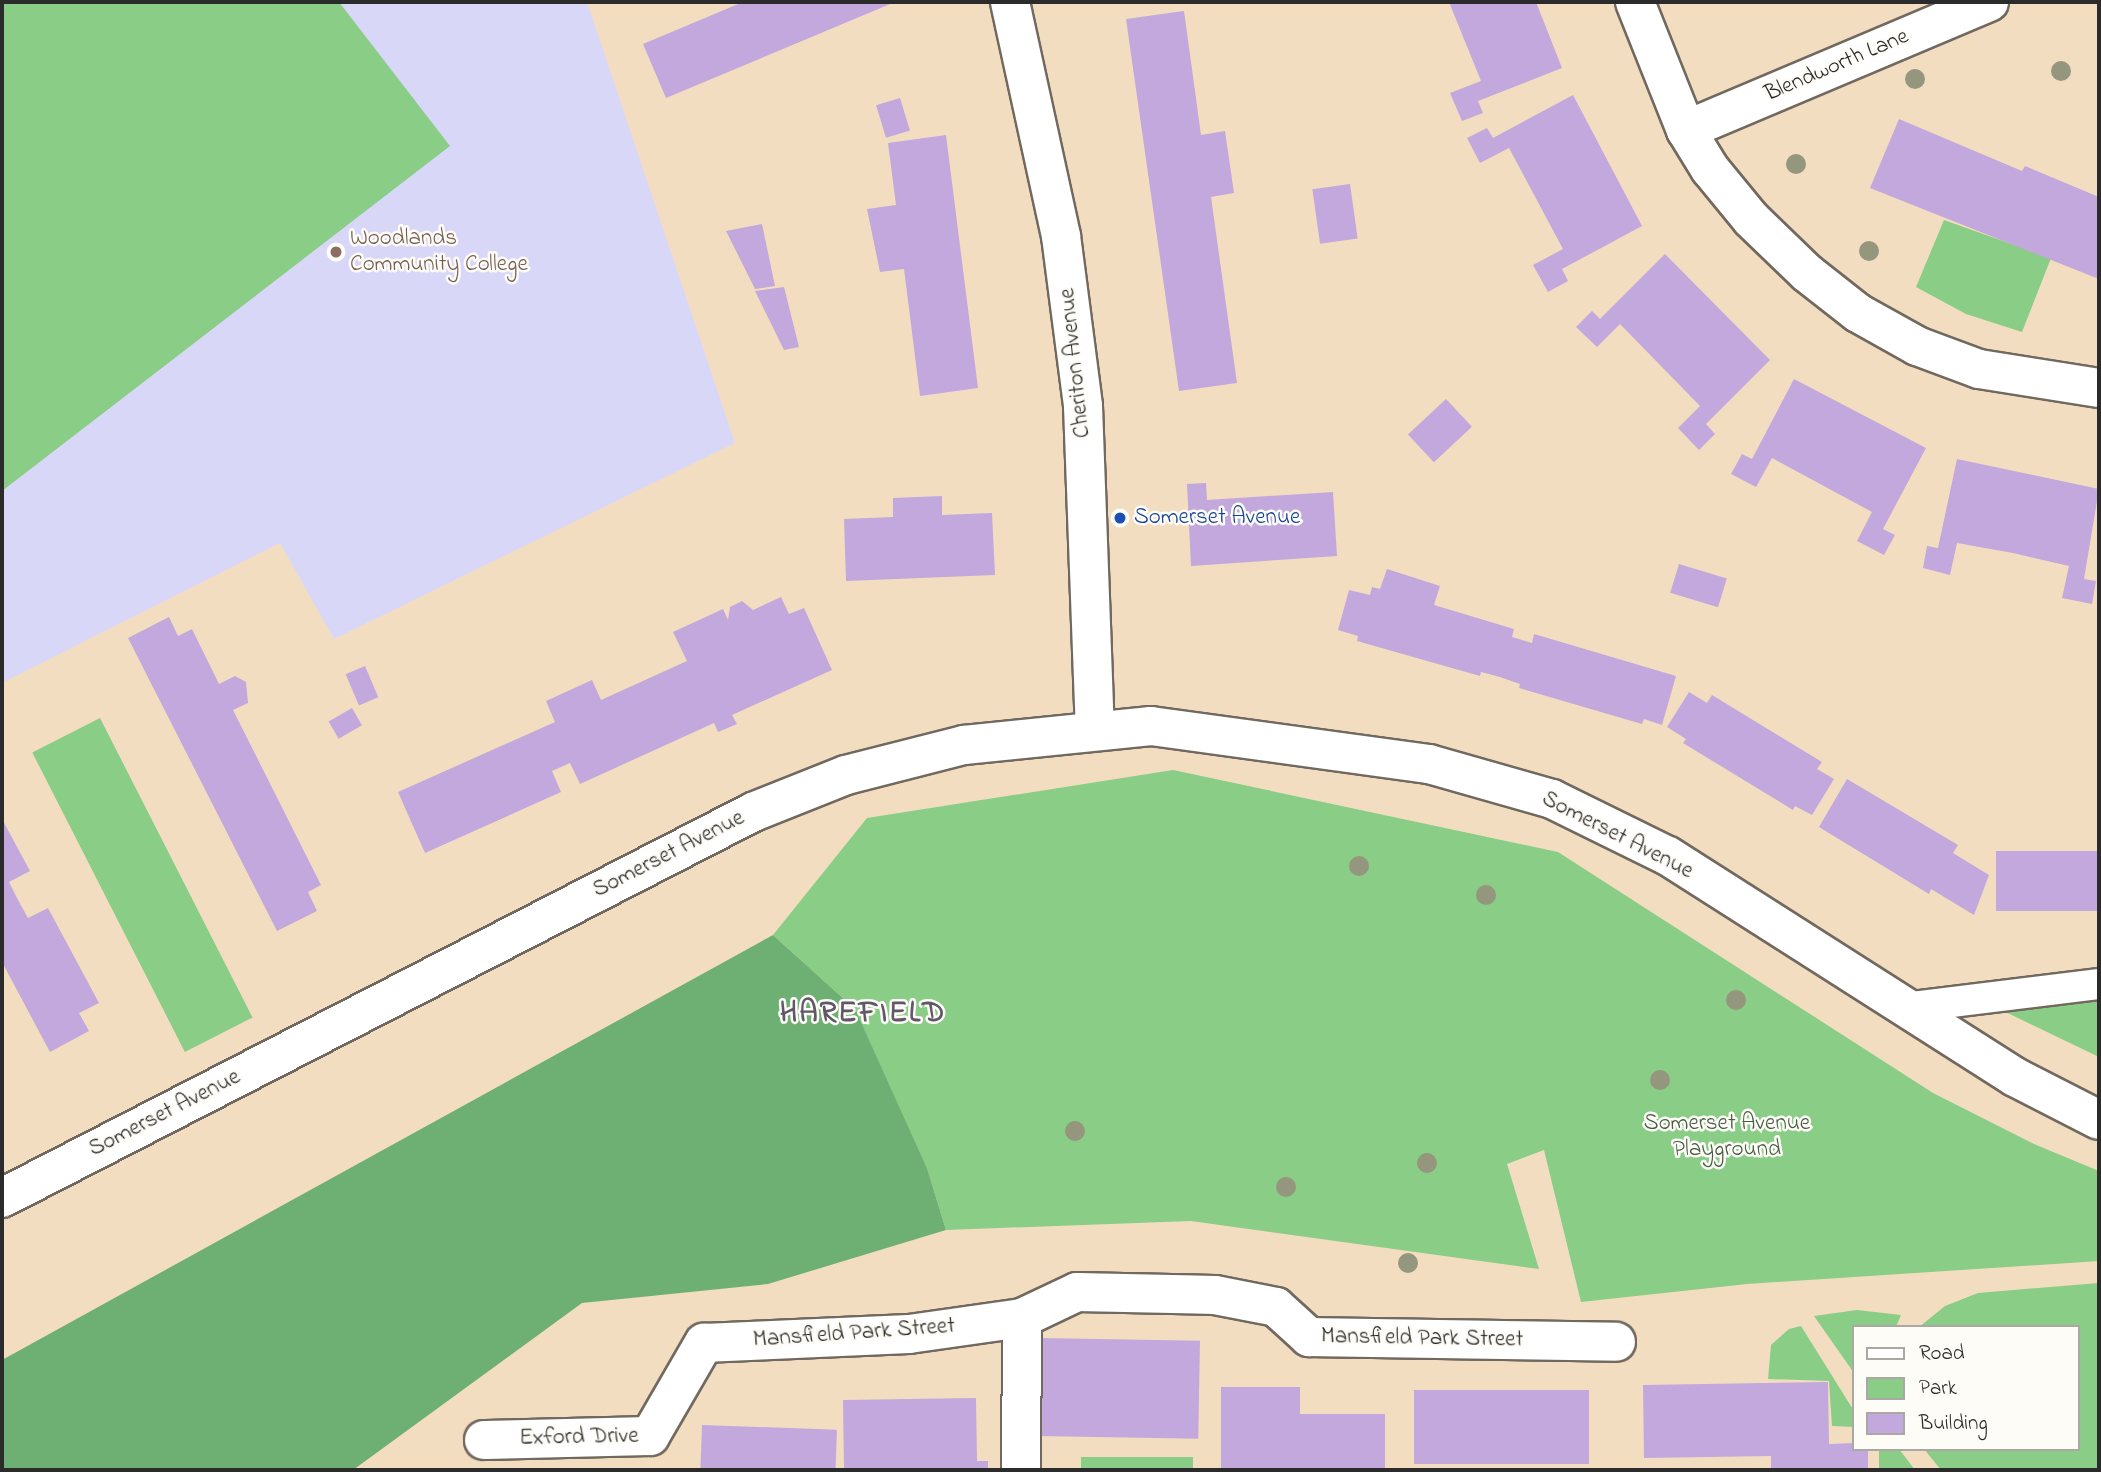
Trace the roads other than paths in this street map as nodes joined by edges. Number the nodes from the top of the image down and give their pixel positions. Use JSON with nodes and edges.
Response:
{"nodes":[{"id":1,"x":1010,"y":2,"type":"edge"},
{"id":2,"x":1635,"y":2,"type":"edge"},
{"id":3,"x":1989,"y":2,"type":"edge"},
{"id":4,"x":1686,"y":130,"type":"junction"},
{"id":5,"x":2099,"y":388,"type":"edge"},
{"id":6,"x":1095,"y":731,"type":"junction"},
{"id":7,"x":2099,"y":984,"type":"edge"},
{"id":8,"x":1903,"y":1008,"type":"junction"},
{"id":9,"x":2099,"y":1120,"type":"edge"},
{"id":10,"x":2,"y":1198,"type":"edge"},
{"id":11,"x":1022,"y":1318,"type":"junction"},
{"id":12,"x":1616,"y":1342,"type":"dead end"},
{"id":13,"x":704,"y":1343,"type":"joint"},
{"id":14,"x":484,"y":1440,"type":"dead end"},
{"id":15,"x":1021,"y":1470,"type":"edge"}],
"edges":[{"from":1,"to":6,"type":"street","name":"Cheriton Avenue"},
{"from":2,"to":4,"type":"street"},
{"from":3,"to":4,"type":"street","name":"Blendworth Lane"},
{"from":4,"to":5,"type":"street"},
{"from":6,"to":8,"type":"street","name":"Somerset Avenue"},
{"from":6,"to":10,"type":"street","name":"Somerset Avenue"},
{"from":7,"to":8,"type":"lane"},
{"from":8,"to":9,"type":"street","name":"Somerset Avenue"},
{"from":11,"to":12,"type":"street","name":"Mansfield Park Street"},
{"from":11,"to":13,"type":"street","name":"Mansfield Park Street"},
{"from":11,"to":15,"type":"street"},
{"from":13,"to":14,"type":"street","name":"Exford Drive"}]}
